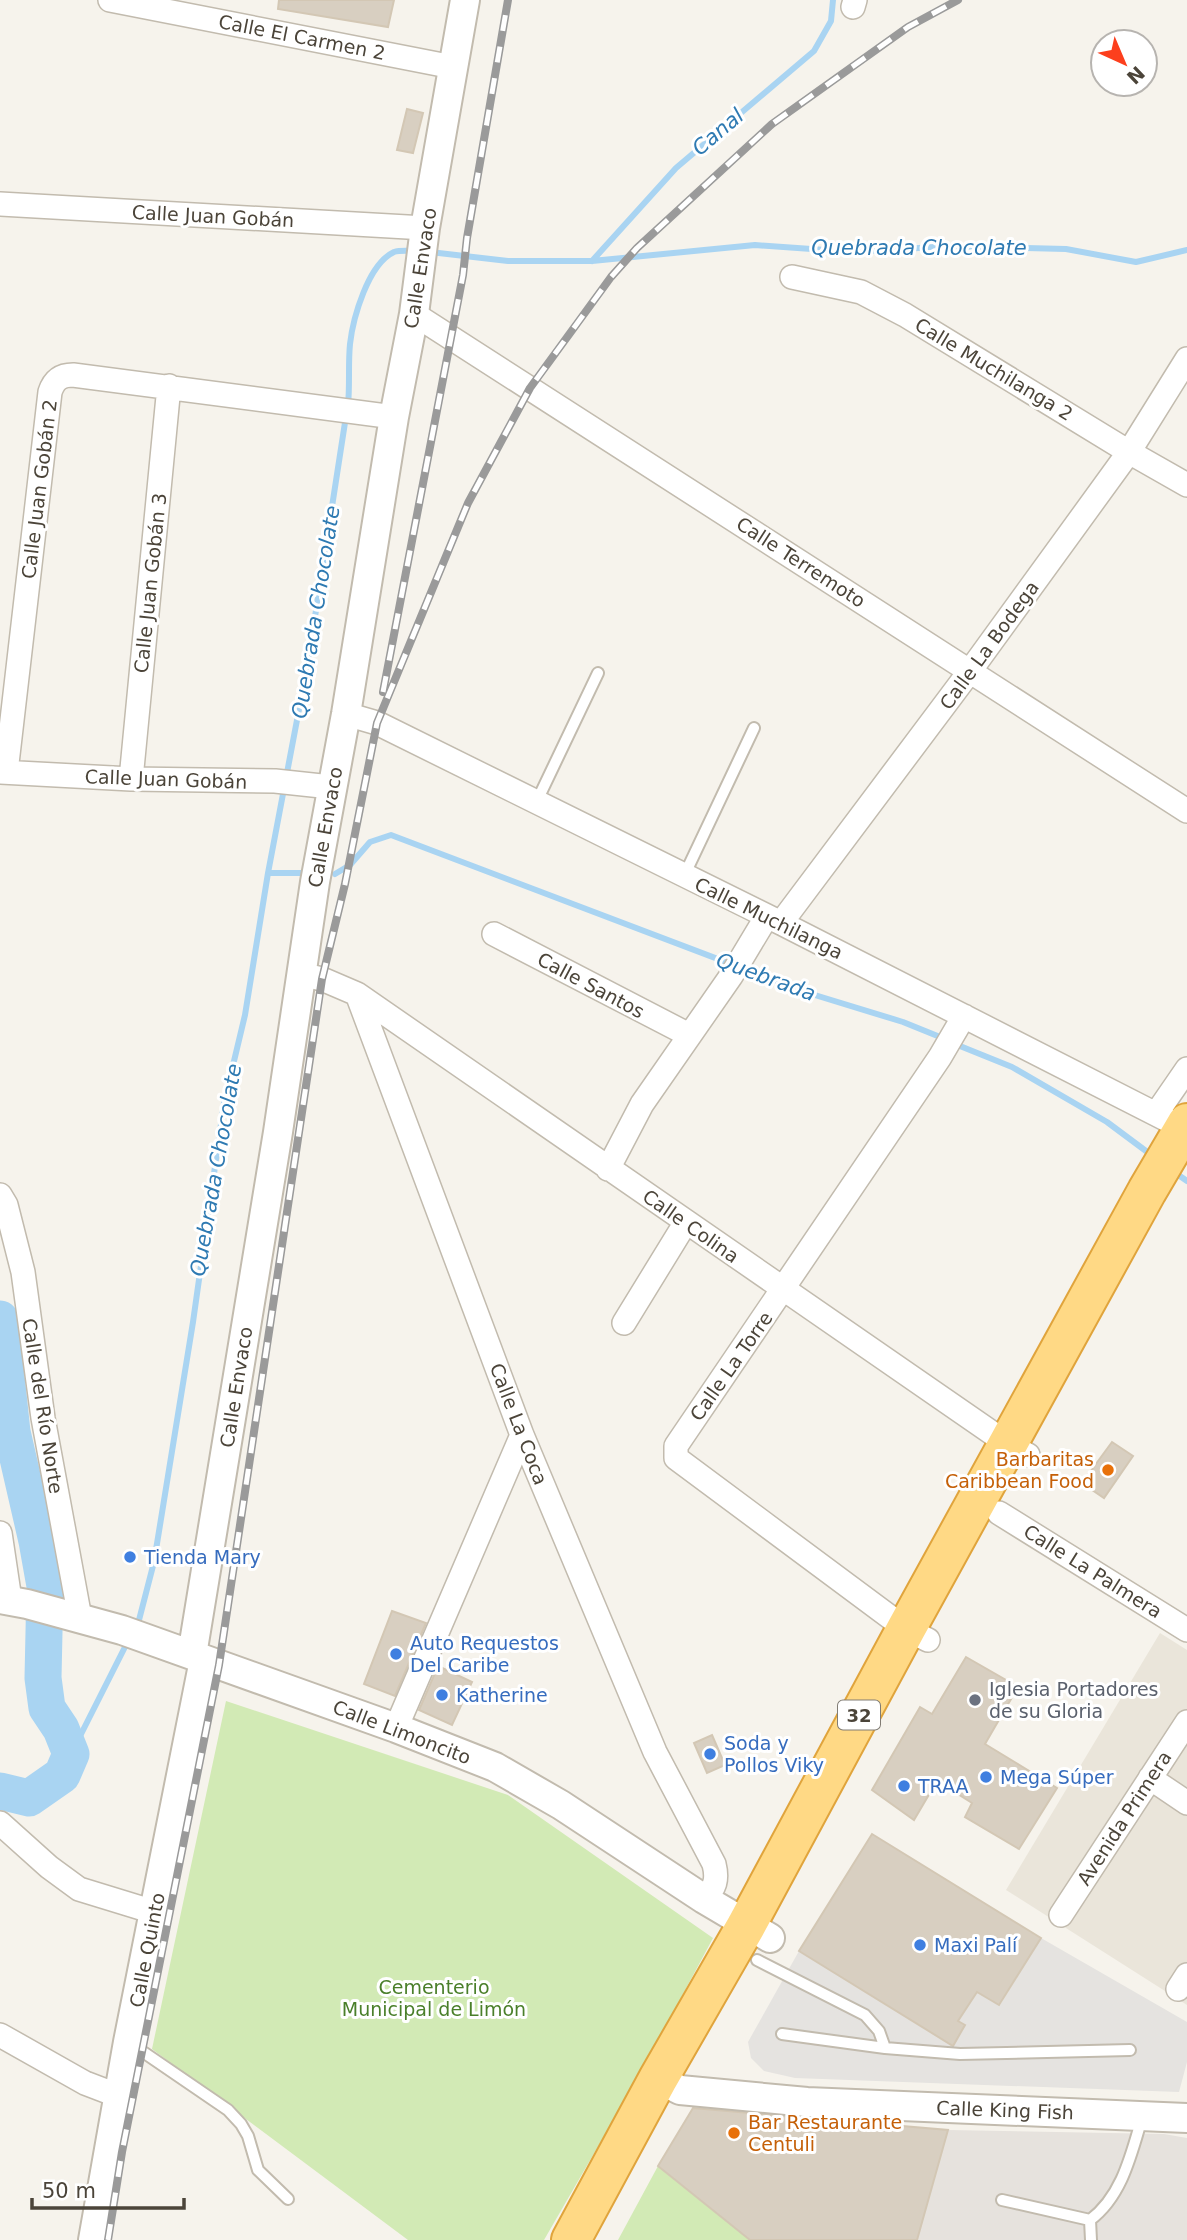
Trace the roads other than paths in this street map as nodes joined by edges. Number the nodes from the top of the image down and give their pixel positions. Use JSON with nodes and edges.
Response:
{"nodes":[{"id":1,"x":110,"y":0,"type":"edge"},
{"id":2,"x":466,"y":0,"type":"edge"},
{"id":3,"x":453,"y":66,"type":"junction"},
{"id":4,"x":0,"y":204,"type":"edge"},
{"id":5,"x":423,"y":244,"type":"junction"},
{"id":6,"x":792,"y":277,"type":"dead end"},
{"id":7,"x":414,"y":314,"type":"junction"},
{"id":8,"x":1187,"y":359,"type":"edge"},
{"id":9,"x":169,"y":386,"type":"junction"},
{"id":10,"x":386,"y":416,"type":"junction"},
{"id":11,"x":1129,"y":452,"type":"junction"},
{"id":12,"x":1187,"y":485,"type":"edge"},
{"id":13,"x":970,"y":671,"type":"junction"},
{"id":14,"x":598,"y":674,"type":"dead end"},
{"id":15,"x":346,"y":714,"type":"junction"},
{"id":16,"x":754,"y":728,"type":"dead end"},
{"id":17,"x":3,"y":772,"type":"edge"},
{"id":18,"x":131,"y":779,"type":"junction"},
{"id":19,"x":331,"y":787,"type":"junction"},
{"id":20,"x":536,"y":803,"type":"junction"},
{"id":21,"x":1187,"y":811,"type":"edge"},
{"id":22,"x":684,"y":876,"type":"junction"},
{"id":23,"x":774,"y":920,"type":"junction"},
{"id":24,"x":494,"y":934,"type":"dead end"},
{"id":25,"x":300,"y":974,"type":"junction"},
{"id":26,"x":358,"y":994,"type":"junction"},
{"id":27,"x":960,"y":1022,"type":"junction"},
{"id":28,"x":689,"y":1035,"type":"junction"},
{"id":29,"x":1187,"y":1069,"type":"edge"},
{"id":30,"x":1174,"y":1150,"type":"edge"},
{"id":31,"x":608,"y":1169,"type":"junction"},
{"id":32,"x":0,"y":1195,"type":"edge"},
{"id":33,"x":686,"y":1222,"type":"junction"},
{"id":34,"x":783,"y":1290,"type":"junction"},
{"id":35,"x":624,"y":1322,"type":"dead end"},
{"id":36,"x":522,"y":1435,"type":"junction"},
{"id":37,"x":1018,"y":1450,"type":"junction"},
{"id":38,"x":999,"y":1513,"type":"junction"},
{"id":39,"x":0,"y":1533,"type":"edge"},
{"id":40,"x":12,"y":1601,"type":"edge"},
{"id":41,"x":73,"y":1616,"type":"junction"},
{"id":42,"x":1187,"y":1630,"type":"edge"},
{"id":43,"x":917,"y":1634,"type":"junction"},
{"id":44,"x":198,"y":1658,"type":"junction"},
{"id":45,"x":1187,"y":1722,"type":"edge"},
{"id":46,"x":396,"y":1728,"type":"junction"},
{"id":47,"x":1150,"y":1778,"type":"junction"},
{"id":48,"x":1187,"y":1803,"type":"edge"},
{"id":49,"x":0,"y":1824,"type":"edge"},
{"id":50,"x":705,"y":1899,"type":"junction"},
{"id":51,"x":154,"y":1912,"type":"junction"},
{"id":52,"x":1061,"y":1914,"type":"dead end"},
{"id":53,"x":758,"y":1941,"type":"junction"},
{"id":54,"x":782,"y":2034,"type":"dead end"},
{"id":55,"x":0,"y":2035,"type":"edge"},
{"id":56,"x":128,"y":2042,"type":"junction"},
{"id":57,"x":885,"y":2048,"type":"junction"},
{"id":58,"x":1130,"y":2050,"type":"dead end"},
{"id":59,"x":669,"y":2085,"type":"junction"},
{"id":60,"x":119,"y":2096,"type":"junction"},
{"id":61,"x":1142,"y":2115,"type":"junction"},
{"id":62,"x":1187,"y":2118,"type":"edge"},
{"id":63,"x":288,"y":2199,"type":"dead end"},
{"id":64,"x":1002,"y":2200,"type":"dead end"},
{"id":65,"x":1090,"y":2220,"type":"junction"},
{"id":66,"x":93,"y":2240,"type":"edge"},
{"id":67,"x":572,"y":2240,"type":"edge"},
{"id":68,"x":598,"y":2240,"type":"edge"},
{"id":69,"x":1091,"y":2240,"type":"edge"}],
"edges":[{"from":1,"to":3,"type":"street","name":"Calle El Carmen 2"},
{"from":2,"to":3,"type":"street","name":"Calle Envaco"},
{"from":3,"to":5,"type":"street","name":"Calle Envaco"},
{"from":4,"to":5,"type":"street","name":"Calle Juan Gobán"},
{"from":5,"to":7,"type":"street","name":"Calle Envaco"},
{"from":6,"to":11,"type":"street","name":"Calle Muchilanga 2"},
{"from":7,"to":10,"type":"street","name":"Calle Envaco"},
{"from":7,"to":13,"type":"street","name":"Calle Terremoto"},
{"from":8,"to":11,"type":"street","name":"Calle La Bodega"},
{"from":9,"to":10,"type":"street","name":"Calle Juan Gobán 2"},
{"from":9,"to":17,"type":"street","name":"Calle Juan Gobán 2"},
{"from":9,"to":18,"type":"street","name":"Calle Juan Gobán 3"},
{"from":10,"to":15,"type":"street","name":"Calle Envaco"},
{"from":11,"to":12,"type":"street","name":"Calle Muchilanga 2"},
{"from":11,"to":13,"type":"street","name":"Calle La Bodega"},
{"from":13,"to":21,"type":"street","name":"Calle Terremoto"},
{"from":13,"to":23,"type":"street","name":"Calle La Bodega"},
{"from":14,"to":20,"type":"lane"},
{"from":15,"to":19,"type":"street","name":"Calle Envaco"},
{"from":15,"to":20,"type":"street","name":"Calle Muchilanga"},
{"from":16,"to":22,"type":"lane"},
{"from":17,"to":18,"type":"street","name":"Calle Juan Gobán"},
{"from":18,"to":19,"type":"street","name":"Calle Juan Gobán"},
{"from":19,"to":25,"type":"street","name":"Calle Envaco"},
{"from":20,"to":22,"type":"street","name":"Calle Muchilanga"},
{"from":22,"to":23,"type":"street","name":"Calle Muchilanga"},
{"from":23,"to":27,"type":"street","name":"Calle Muchilanga"},
{"from":23,"to":28,"type":"street","name":"Calle La Bodega"},
{"from":24,"to":28,"type":"street","name":"Calle Santos"},
{"from":25,"to":26,"type":"street"},
{"from":25,"to":44,"type":"street","name":"Calle Envaco"},
{"from":26,"to":31,"type":"street","name":"Calle Colina"},
{"from":26,"to":36,"type":"street","name":"Calle La Coca"},
{"from":27,"to":30,"type":"street","name":"Calle Muchilanga"},
{"from":27,"to":34,"type":"street","name":"Calle La Torre"},
{"from":28,"to":31,"type":"street","name":"Calle La Bodega"},
{"from":29,"to":30,"type":"street"},
{"from":30,"to":37,"type":"highway","number":"32"},
{"from":31,"to":33,"type":"street","name":"Calle Colina"},
{"from":32,"to":41,"type":"street","name":"Calle del Río Norte"},
{"from":33,"to":34,"type":"street","name":"Calle Colina"},
{"from":33,"to":35,"type":"street"},
{"from":34,"to":37,"type":"street","name":"Calle Colina"},
{"from":34,"to":43,"type":"street","name":"Calle La Torre"},
{"from":36,"to":46,"type":"street"},
{"from":36,"to":50,"type":"street","name":"Calle La Coca"},
{"from":37,"to":38,"type":"highway","number":"32"},
{"from":37,"to":43,"type":"highway","number":"32"},
{"from":38,"to":42,"type":"street","name":"Calle La Palmera"},
{"from":38,"to":43,"type":"highway","number":"32"},
{"from":39,"to":40,"type":"street"},
{"from":40,"to":41,"type":"street","name":"Calle Limoncito"},
{"from":41,"to":44,"type":"street","name":"Calle Limoncito"},
{"from":43,"to":53,"type":"highway","number":"32"},
{"from":44,"to":46,"type":"street","name":"Calle Limoncito"},
{"from":44,"to":51,"type":"street","name":"Calle Quinto"},
{"from":45,"to":47,"type":"street","name":"Avenida Primera"},
{"from":46,"to":50,"type":"street","name":"Calle Limoncito"},
{"from":47,"to":48,"type":"street"},
{"from":47,"to":52,"type":"street","name":"Avenida Primera"},
{"from":49,"to":51,"type":"street"},
{"from":50,"to":53,"type":"street","name":"Calle Limoncito"},
{"from":51,"to":56,"type":"street","name":"Calle Quinto"},
{"from":53,"to":57,"type":"lane"},
{"from":53,"to":59,"type":"highway","number":"32"},
{"from":54,"to":57,"type":"lane"},
{"from":55,"to":60,"type":"street"},
{"from":56,"to":60,"type":"street","name":"Calle Quinto"},
{"from":56,"to":63,"type":"lane"},
{"from":57,"to":58,"type":"lane"},
{"from":59,"to":61,"type":"street","name":"Calle King Fish"},
{"from":59,"to":67,"type":"highway","number":"32"},
{"from":59,"to":68,"type":"highway","number":"32"},
{"from":60,"to":66,"type":"street","name":"Calle Quinto"},
{"from":61,"to":62,"type":"street","name":"Calle King Fish"},
{"from":61,"to":65,"type":"lane"},
{"from":64,"to":65,"type":"lane"},
{"from":65,"to":69,"type":"lane"}]}
